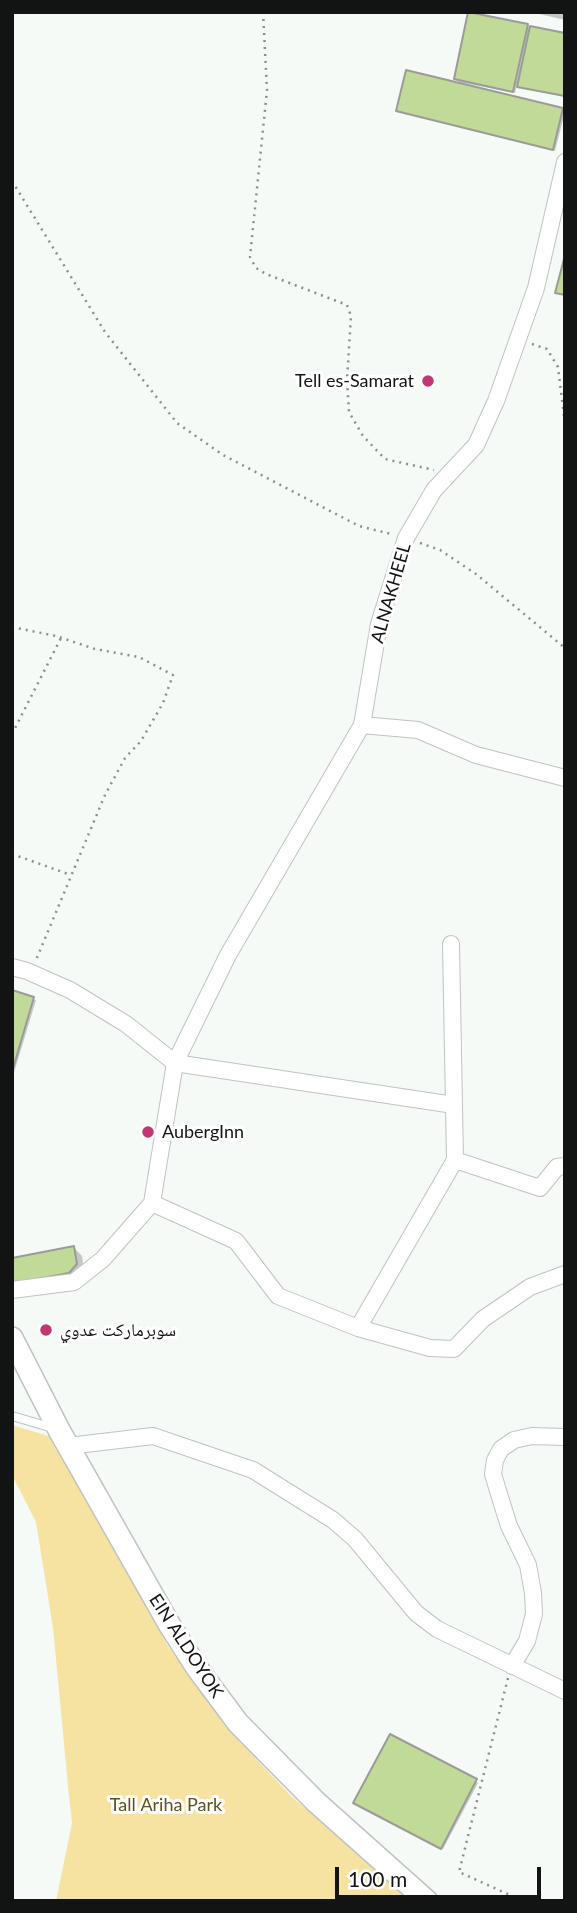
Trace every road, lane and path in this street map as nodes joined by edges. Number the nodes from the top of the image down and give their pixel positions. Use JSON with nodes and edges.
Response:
{"nodes":[{"id":1,"x":263,"y":12,"type":"edge"},
{"id":2,"x":565,"y":162,"type":"edge"},
{"id":3,"x":12,"y":181,"type":"edge"},
{"id":4,"x":518,"y":340,"type":"junction"},
{"id":5,"x":565,"y":424,"type":"edge"},
{"id":6,"x":447,"y":472,"type":"junction"},
{"id":7,"x":406,"y":538,"type":"junction"},
{"id":8,"x":12,"y":627,"type":"edge"},
{"id":9,"x":61,"y":638,"type":"junction"},
{"id":10,"x":565,"y":648,"type":"edge"},
{"id":11,"x":362,"y":725,"type":"junction"},
{"id":12,"x":12,"y":734,"type":"edge"},
{"id":13,"x":565,"y":778,"type":"edge"},
{"id":14,"x":12,"y":854,"type":"edge"},
{"id":15,"x":71,"y":875,"type":"junction"},
{"id":16,"x":451,"y":944,"type":"dead end"},
{"id":17,"x":12,"y":967,"type":"edge"},
{"id":18,"x":30,"y":973,"type":"junction"},
{"id":19,"x":175,"y":1063,"type":"junction"},
{"id":20,"x":454,"y":1105,"type":"junction"},
{"id":21,"x":454,"y":1160,"type":"junction"},
{"id":22,"x":565,"y":1166,"type":"edge"},
{"id":23,"x":152,"y":1203,"type":"junction"},
{"id":24,"x":565,"y":1273,"type":"edge"},
{"id":25,"x":12,"y":1290,"type":"edge"},
{"id":26,"x":358,"y":1328,"type":"junction"},
{"id":27,"x":12,"y":1338,"type":"edge"},
{"id":28,"x":12,"y":1416,"type":"edge"},
{"id":29,"x":565,"y":1437,"type":"edge"},
{"id":30,"x":64,"y":1438,"type":"junction"},
{"id":31,"x":512,"y":1666,"type":"junction"},
{"id":32,"x":565,"y":1691,"type":"edge"},
{"id":33,"x":427,"y":1901,"type":"edge"},
{"id":34,"x":523,"y":1901,"type":"edge"}],
"edges":[{"from":1,"to":6,"type":"path"},
{"from":2,"to":4,"type":"street","name":"ALNAKHEEL"},
{"from":3,"to":7,"type":"path"},
{"from":4,"to":5,"type":"path"},
{"from":4,"to":6,"type":"street","name":"ALNAKHEEL"},
{"from":6,"to":7,"type":"street","name":"ALNAKHEEL"},
{"from":7,"to":10,"type":"path"},
{"from":7,"to":11,"type":"street","name":"ALNAKHEEL"},
{"from":8,"to":9,"type":"path"},
{"from":9,"to":12,"type":"path"},
{"from":9,"to":15,"type":"path"},
{"from":11,"to":13,"type":"street"},
{"from":11,"to":19,"type":"street"},
{"from":14,"to":15,"type":"path"},
{"from":15,"to":18,"type":"path"},
{"from":16,"to":20,"type":"street"},
{"from":17,"to":18,"type":"street"},
{"from":18,"to":19,"type":"street"},
{"from":19,"to":20,"type":"street"},
{"from":19,"to":23,"type":"street"},
{"from":20,"to":21,"type":"street"},
{"from":21,"to":22,"type":"street"},
{"from":21,"to":26,"type":"street"},
{"from":23,"to":25,"type":"street"},
{"from":23,"to":26,"type":"street"},
{"from":24,"to":26,"type":"street"},
{"from":27,"to":30,"type":"main road","name":"EIN ALDOYOK"},
{"from":28,"to":30,"type":"lane"},
{"from":29,"to":31,"type":"street"},
{"from":30,"to":31,"type":"street"},
{"from":30,"to":33,"type":"main road","name":"EIN ALDOYOK"},
{"from":31,"to":32,"type":"street"},
{"from":31,"to":34,"type":"path"}]}
